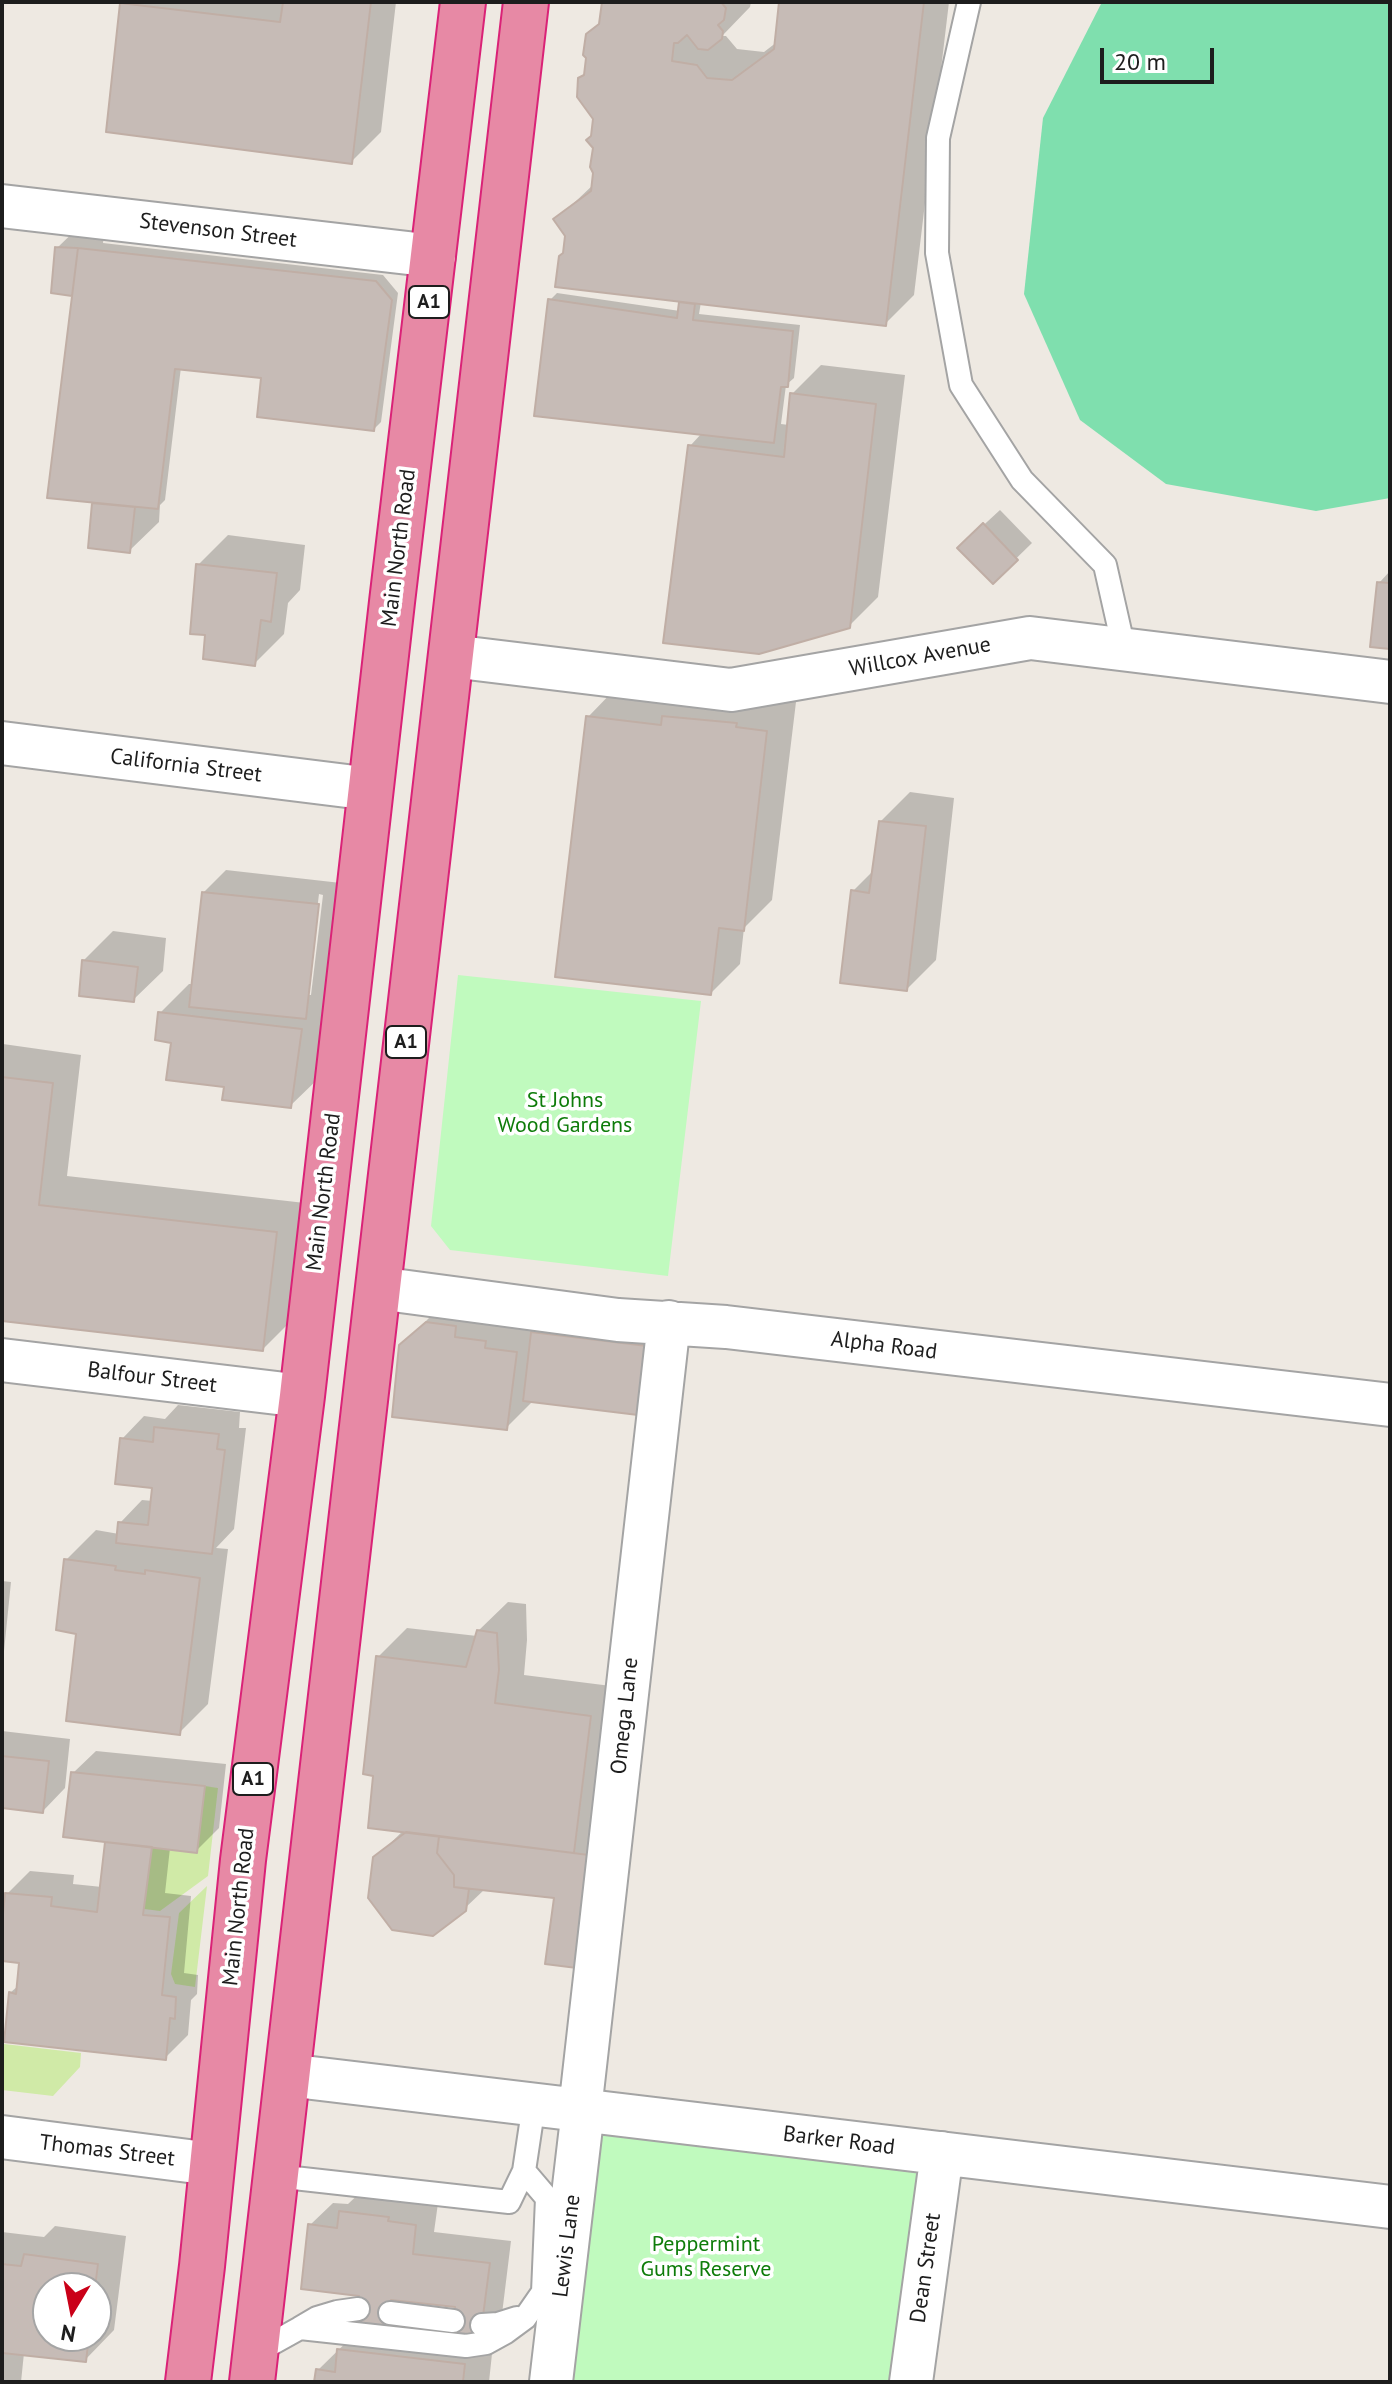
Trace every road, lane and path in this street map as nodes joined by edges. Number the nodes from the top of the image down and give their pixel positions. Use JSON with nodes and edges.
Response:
{"nodes":[{"id":1,"x":463,"y":2,"type":"edge"},
{"id":2,"x":526,"y":2,"type":"edge"},
{"id":3,"x":969,"y":2,"type":"edge"},
{"id":4,"x":2,"y":206,"type":"edge"},
{"id":5,"x":434,"y":256,"type":"junction"},
{"id":6,"x":1124,"y":649,"type":"junction"},
{"id":7,"x":451,"y":656,"type":"junction"},
{"id":8,"x":1390,"y":682,"type":"edge"},
{"id":9,"x":2,"y":743,"type":"edge"},
{"id":10,"x":371,"y":789,"type":"junction"},
{"id":11,"x":434,"y":796,"type":"junction"},
{"id":12,"x":314,"y":1280,"type":"junction"},
{"id":13,"x":378,"y":1288,"type":"junction"},
{"id":14,"x":669,"y":1322,"type":"junction"},
{"id":15,"x":2,"y":1360,"type":"edge"},
{"id":16,"x":302,"y":1396,"type":"junction"},
{"id":17,"x":1390,"y":1405,"type":"edge"},
{"id":18,"x":287,"y":2075,"type":"junction"},
{"id":19,"x":534,"y":2104,"type":"junction"},
{"id":20,"x":582,"y":2110,"type":"junction"},
{"id":21,"x":2,"y":2137,"type":"edge"},
{"id":22,"x":942,"y":2153,"type":"junction"},
{"id":23,"x":212,"y":2164,"type":"junction"},
{"id":24,"x":524,"y":2171,"type":"junction"},
{"id":25,"x":276,"y":2176,"type":"junction"},
{"id":26,"x":1390,"y":2207,"type":"edge"},
{"id":27,"x":534,"y":2305,"type":"junction"},
{"id":28,"x":358,"y":2309,"type":"dead end"},
{"id":29,"x":390,"y":2313,"type":"dead end"},
{"id":30,"x":453,"y":2321,"type":"dead end"},
{"id":31,"x":482,"y":2325,"type":"dead end"},
{"id":32,"x":300,"y":2328,"type":"junction"},
{"id":33,"x":253,"y":2368,"type":"edge"},
{"id":34,"x":188,"y":2382,"type":"edge"},
{"id":35,"x":551,"y":2382,"type":"edge"},
{"id":36,"x":911,"y":2382,"type":"edge"}],
"edges":[{"from":1,"to":5,"type":"highway","name":"Main North Road","number":"A1"},
{"from":2,"to":7,"type":"highway","number":"A1"},
{"from":3,"to":6,"type":"lane"},
{"from":4,"to":5,"type":"street","name":"Stevenson Street"},
{"from":5,"to":10,"type":"highway","name":"Main North Road","number":"A1"},
{"from":6,"to":7,"type":"street","name":"Willcox Avenue"},
{"from":6,"to":8,"type":"street","name":"Willcox Avenue"},
{"from":7,"to":11,"type":"highway","number":"A1"},
{"from":9,"to":10,"type":"street","name":"California Street"},
{"from":10,"to":11,"type":"highway"},
{"from":10,"to":12,"type":"highway","name":"Main North Road","number":"A1"},
{"from":11,"to":13,"type":"highway","number":"A1"},
{"from":12,"to":13,"type":"highway"},
{"from":12,"to":16,"type":"highway","name":"Main North Road","number":"A1"},
{"from":13,"to":14,"type":"street","name":"Alpha Road"},
{"from":13,"to":18,"type":"highway","number":"A1"},
{"from":14,"to":17,"type":"street","name":"Alpha Road"},
{"from":14,"to":20,"type":"street","name":"Omega Lane"},
{"from":15,"to":16,"type":"street","name":"Balfour Street"},
{"from":16,"to":23,"type":"highway","name":"Main North Road","number":"A1"},
{"from":18,"to":19,"type":"street","name":"Barker Road"},
{"from":18,"to":25,"type":"highway","number":"A1"},
{"from":19,"to":20,"type":"street","name":"Barker Road"},
{"from":19,"to":24,"type":"lane"},
{"from":20,"to":22,"type":"street","name":"Barker Road"},
{"from":20,"to":35,"type":"street","name":"Lewis Lane"},
{"from":21,"to":23,"type":"street","name":"Thomas Street"},
{"from":22,"to":26,"type":"street","name":"Barker Road"},
{"from":22,"to":36,"type":"street","name":"Dean Street"},
{"from":23,"to":34,"type":"highway","name":"Main North Road","number":"A1"},
{"from":24,"to":25,"type":"lane"},
{"from":24,"to":27,"type":"lane"},
{"from":25,"to":33,"type":"highway","number":"A1"},
{"from":27,"to":31,"type":"lane"},
{"from":27,"to":32,"type":"lane"},
{"from":28,"to":32,"type":"lane"},
{"from":29,"to":30,"type":"lane"},
{"from":32,"to":33,"type":"lane"}]}
